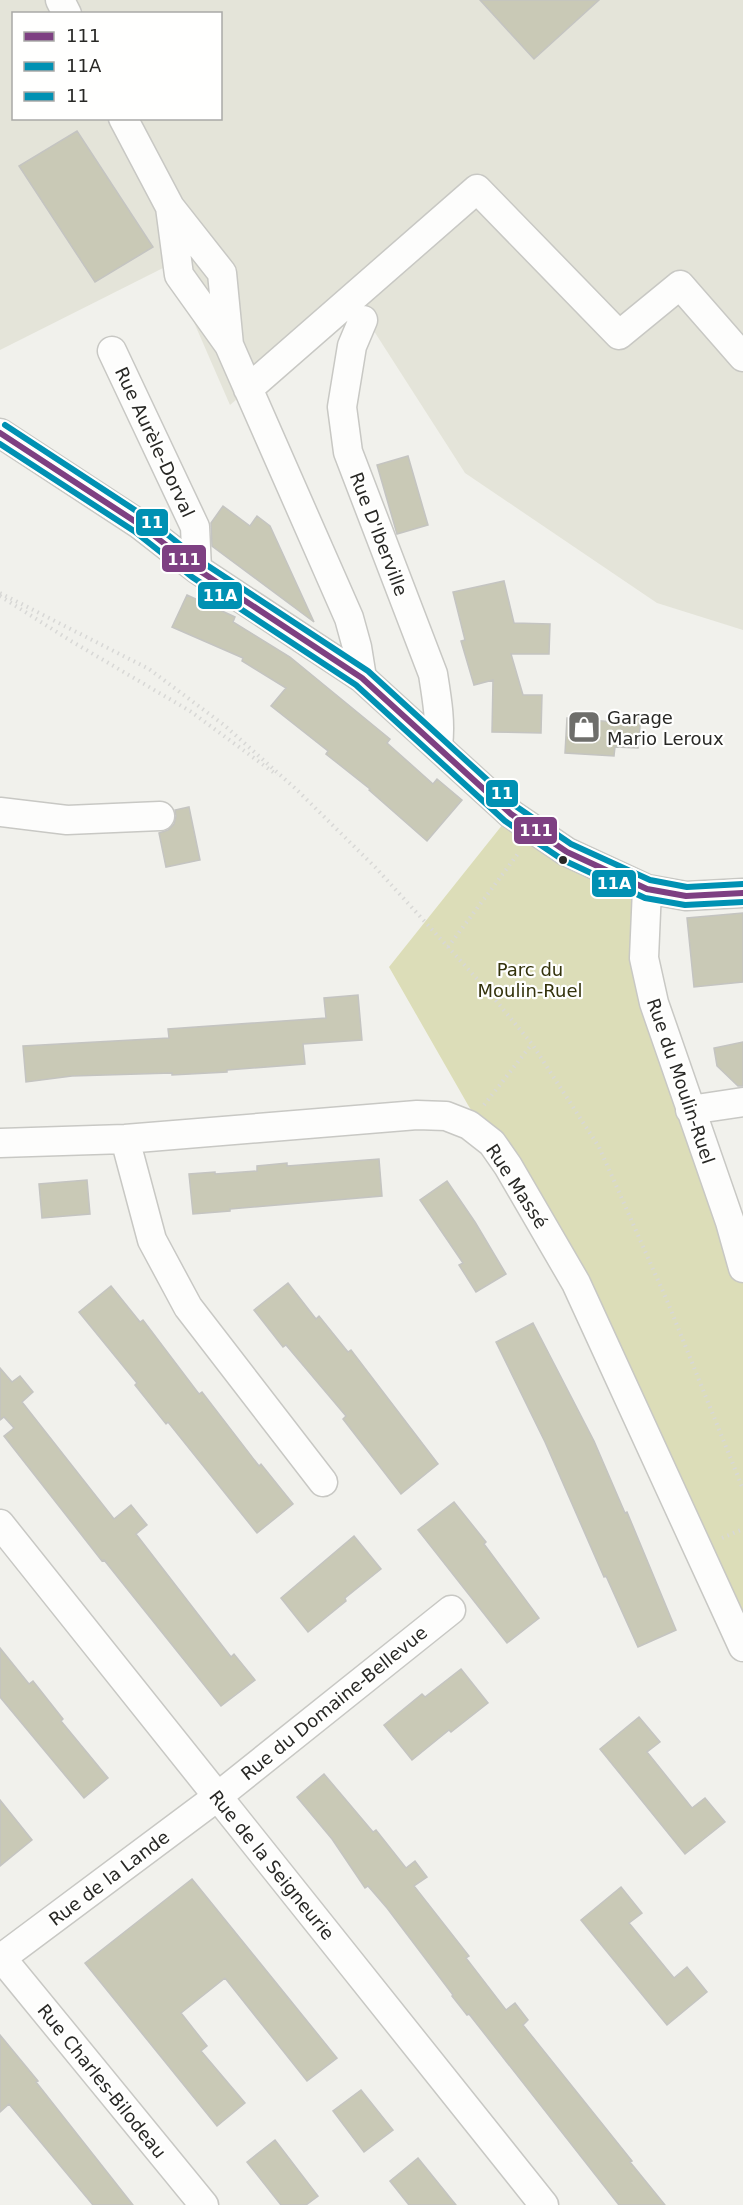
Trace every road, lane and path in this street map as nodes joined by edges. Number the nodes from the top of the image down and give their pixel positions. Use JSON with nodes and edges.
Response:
{"nodes":[{"id":1,"x":124,"y":120,"type":"edge"},
{"id":2,"x":363,"y":320,"type":"dead end"},
{"id":3,"x":112,"y":351,"type":"dead end"},
{"id":4,"x":743,"y":357,"type":"edge"},
{"id":5,"x":248,"y":389,"type":"junction"},
{"id":6,"x":0,"y":433,"type":"edge"},
{"id":7,"x":197,"y":569,"type":"junction"},
{"id":8,"x":0,"y":594,"type":"edge"},
{"id":9,"x":362,"y":678,"type":"junction"},
{"id":10,"x":438,"y":746,"type":"junction"},
{"id":11,"x":297,"y":789,"type":"junction"},
{"id":12,"x":0,"y":812,"type":"edge"},
{"id":13,"x":160,"y":816,"type":"dead end"},
{"id":14,"x":535,"y":830,"type":"junction"},
{"id":15,"x":647,"y":889,"type":"junction"},
{"id":16,"x":743,"y":893,"type":"edge"},
{"id":17,"x":448,"y":947,"type":"junction"},
{"id":18,"x":532,"y":1044,"type":"junction"},
{"id":19,"x":743,"y":1101,"type":"edge"},
{"id":20,"x":690,"y":1110,"type":"junction"},
{"id":21,"x":469,"y":1125,"type":"junction"},
{"id":22,"x":125,"y":1139,"type":"junction"},
{"id":23,"x":0,"y":1143,"type":"edge"},
{"id":24,"x":743,"y":1268,"type":"edge"},
{"id":25,"x":323,"y":1482,"type":"dead end"},
{"id":26,"x":743,"y":1489,"type":"edge"},
{"id":27,"x":0,"y":1524,"type":"edge"},
{"id":28,"x":451,"y":1610,"type":"dead end"},
{"id":29,"x":743,"y":1647,"type":"edge"},
{"id":30,"x":217,"y":1797,"type":"junction"},
{"id":31,"x":0,"y":1957,"type":"edge"},
{"id":32,"x":204,"y":2205,"type":"edge"},
{"id":33,"x":544,"y":2205,"type":"edge"}],
"edges":[{"from":1,"to":5,"type":"street"},
{"from":2,"to":10,"type":"street","name":"Rue D'Iberville"},
{"from":3,"to":7,"type":"street","name":"Rue Aurèle-Dorval"},
{"from":4,"to":5,"type":"street"},
{"from":5,"to":9,"type":"street"},
{"from":6,"to":7,"type":"street"},
{"from":7,"to":9,"type":"street"},
{"from":8,"to":11,"type":"path"},
{"from":8,"to":11,"type":"path"},
{"from":9,"to":10,"type":"street"},
{"from":10,"to":14,"type":"street"},
{"from":11,"to":17,"type":"path"},
{"from":12,"to":13,"type":"street"},
{"from":14,"to":15,"type":"street"},
{"from":14,"to":17,"type":"path"},
{"from":15,"to":16,"type":"street"},
{"from":15,"to":20,"type":"street","name":"Rue du Moulin-Ruel"},
{"from":17,"to":18,"type":"path"},
{"from":18,"to":21,"type":"path"},
{"from":18,"to":26,"type":"path"},
{"from":19,"to":20,"type":"street"},
{"from":20,"to":24,"type":"street","name":"Rue du Moulin-Ruel"},
{"from":21,"to":22,"type":"street","name":"Rue Massé"},
{"from":21,"to":29,"type":"street","name":"Rue Massé"},
{"from":22,"to":23,"type":"street","name":"Rue Massé"},
{"from":22,"to":25,"type":"street"},
{"from":27,"to":30,"type":"street","name":"Rue de la Seigneurie"},
{"from":28,"to":30,"type":"street","name":"Rue du Domaine-Bellevue"},
{"from":30,"to":31,"type":"street","name":"Rue de la Lande"},
{"from":30,"to":33,"type":"street","name":"Rue de la Seigneurie"},
{"from":31,"to":32,"type":"street","name":"Rue Charles-Bilodeau"}]}
